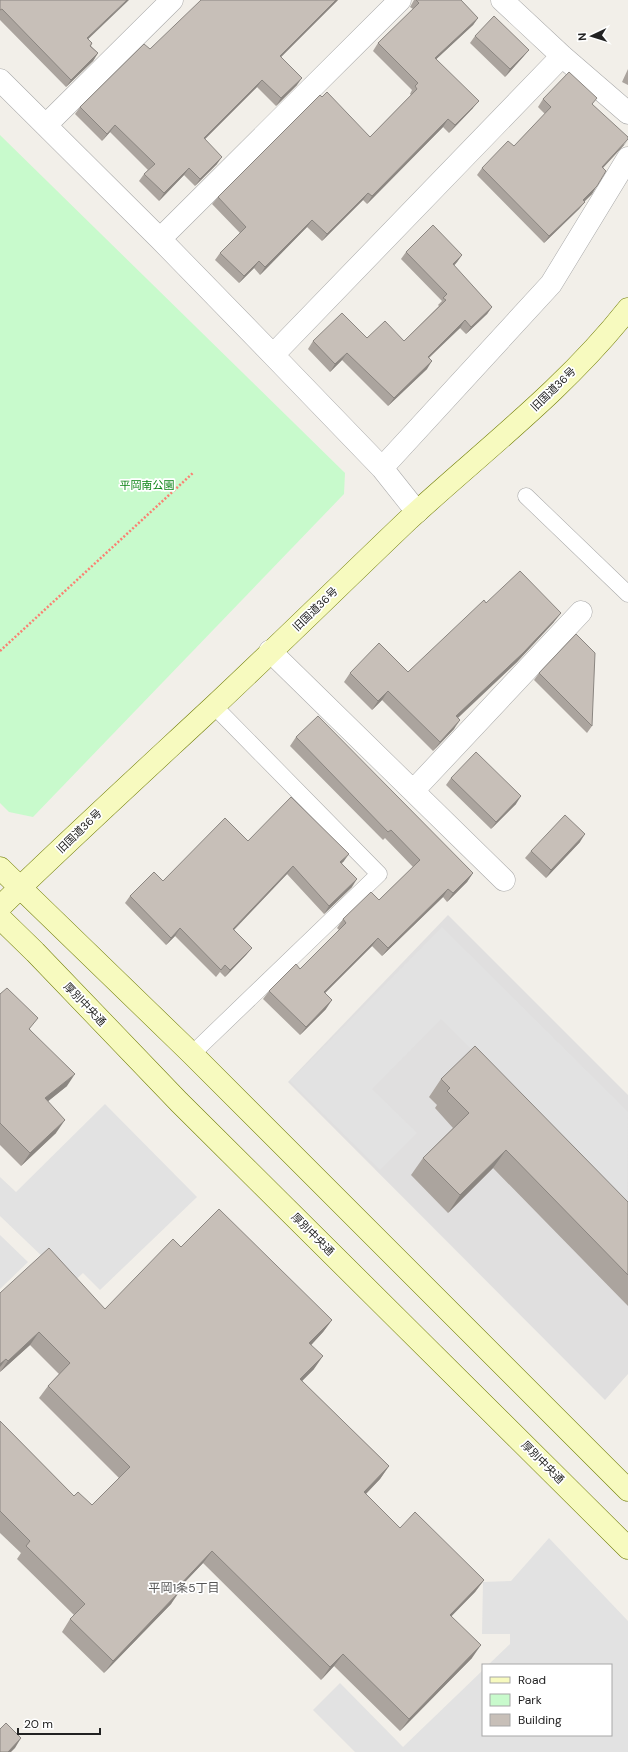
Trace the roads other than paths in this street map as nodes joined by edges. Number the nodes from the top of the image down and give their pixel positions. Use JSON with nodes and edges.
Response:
{"nodes":[{"id":1,"x":172,"y":0,"type":"edge"},
{"id":2,"x":400,"y":0,"type":"edge"},
{"id":3,"x":502,"y":0,"type":"edge"},
{"id":4,"x":562,"y":56,"type":"junction"},
{"id":5,"x":0,"y":80,"type":"edge"},
{"id":6,"x":628,"y":113,"type":"edge"},
{"id":7,"x":46,"y":125,"type":"junction"},
{"id":8,"x":628,"y":158,"type":"edge"},
{"id":9,"x":160,"y":239,"type":"junction"},
{"id":10,"x":628,"y":308,"type":"edge"},
{"id":11,"x":273,"y":355,"type":"junction"},
{"id":12,"x":382,"y":468,"type":"junction"},
{"id":13,"x":526,"y":496,"type":"dead end"},
{"id":14,"x":417,"y":512,"type":"junction"},
{"id":15,"x":628,"y":594,"type":"edge"},
{"id":16,"x":581,"y":612,"type":"dead end"},
{"id":17,"x":270,"y":652,"type":"junction"},
{"id":18,"x":214,"y":706,"type":"junction"},
{"id":19,"x":413,"y":791,"type":"junction"},
{"id":20,"x":0,"y":868,"type":"edge"},
{"id":21,"x":504,"y":880,"type":"dead end"},
{"id":22,"x":20,"y":887,"type":"junction"},
{"id":23,"x":0,"y":907,"type":"edge"},
{"id":24,"x":0,"y":918,"type":"edge"},
{"id":25,"x":192,"y":1054,"type":"junction"},
{"id":26,"x":628,"y":1490,"type":"edge"},
{"id":27,"x":628,"y":1548,"type":"edge"}],
"edges":[{"from":1,"to":7,"type":"street"},
{"from":2,"to":9,"type":"street"},
{"from":3,"to":4,"type":"street"},
{"from":4,"to":6,"type":"street"},
{"from":4,"to":11,"type":"street"},
{"from":5,"to":7,"type":"street"},
{"from":7,"to":9,"type":"street"},
{"from":8,"to":12,"type":"street"},
{"from":9,"to":11,"type":"street"},
{"from":10,"to":14,"type":"main road","name":"旧国道36号"},
{"from":11,"to":12,"type":"street"},
{"from":12,"to":14,"type":"street"},
{"from":13,"to":15,"type":"lane"},
{"from":14,"to":17,"type":"main road","name":"旧国道36号"},
{"from":16,"to":19,"type":"street"},
{"from":17,"to":18,"type":"main road","name":"旧国道36号"},
{"from":17,"to":19,"type":"street"},
{"from":18,"to":22,"type":"main road","name":"旧国道36号"},
{"from":18,"to":25,"type":"lane"},
{"from":19,"to":21,"type":"street"},
{"from":20,"to":22,"type":"main road"},
{"from":22,"to":23,"type":"main road","name":"旧国道36号"},
{"from":22,"to":25,"type":"main road"},
{"from":24,"to":27,"type":"main road","name":"厚別中央通"},
{"from":25,"to":26,"type":"main road"}]}
